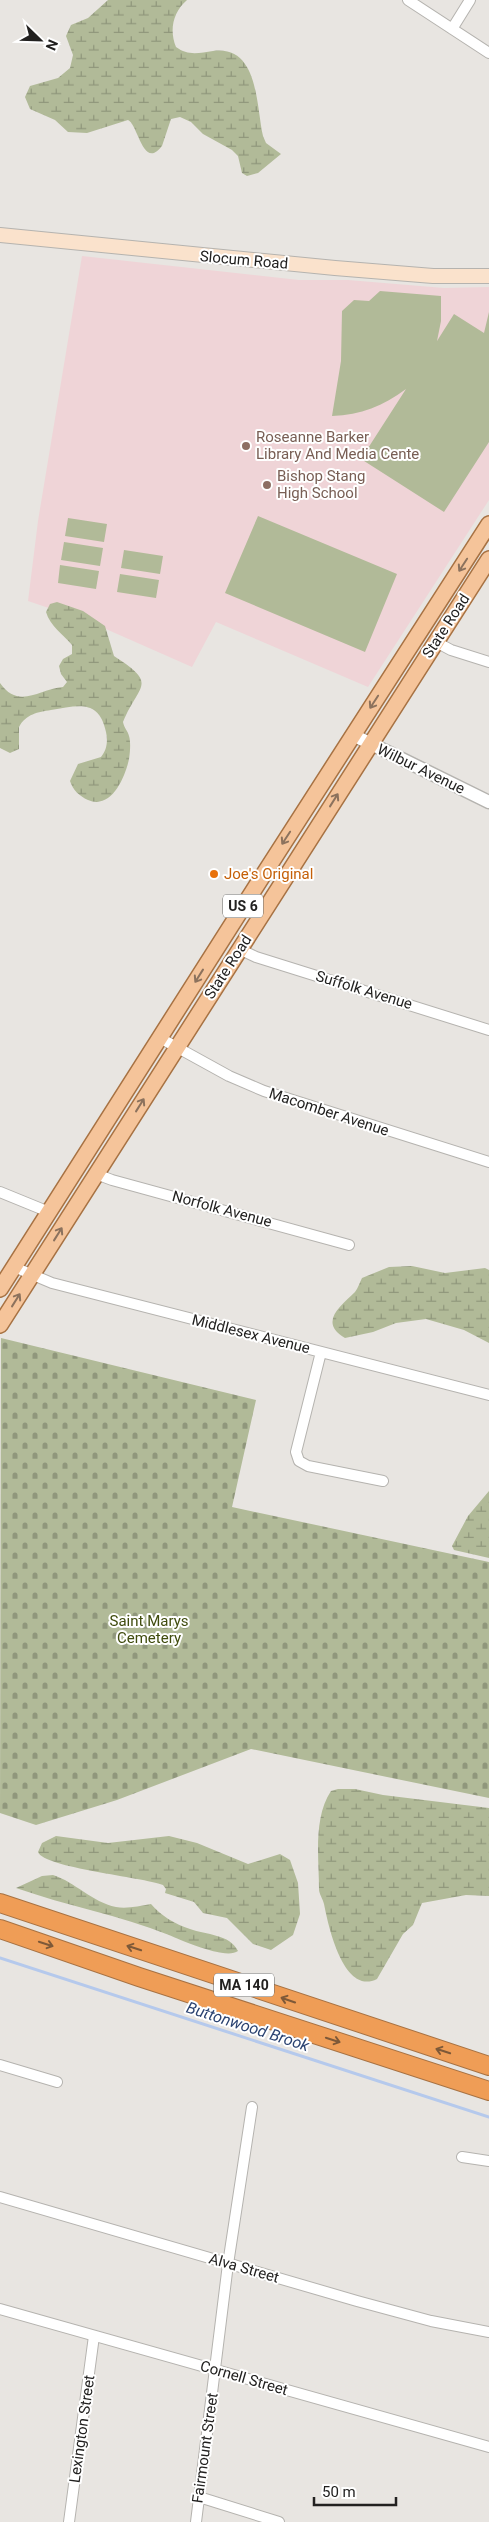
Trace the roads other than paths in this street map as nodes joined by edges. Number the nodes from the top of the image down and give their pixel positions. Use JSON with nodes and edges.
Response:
{"nodes":[{"id":1,"x":408,"y":0,"type":"edge"},
{"id":2,"x":470,"y":0,"type":"edge"},
{"id":3,"x":452,"y":29,"type":"junction"},
{"id":4,"x":489,"y":53,"type":"edge"},
{"id":5,"x":0,"y":235,"type":"edge"},
{"id":6,"x":489,"y":276,"type":"edge"},
{"id":7,"x":489,"y":524,"type":"edge"},
{"id":8,"x":489,"y":559,"type":"edge"},
{"id":9,"x":436,"y":642,"type":"junction"},
{"id":10,"x":489,"y":662,"type":"edge"},
{"id":11,"x":353,"y":735,"type":"junction"},
{"id":12,"x":370,"y":745,"type":"junction"},
{"id":13,"x":489,"y":802,"type":"edge"},
{"id":14,"x":239,"y":949,"type":"junction"},
{"id":15,"x":489,"y":1030,"type":"edge"},
{"id":16,"x":160,"y":1038,"type":"junction"},
{"id":17,"x":176,"y":1048,"type":"junction"},
{"id":18,"x":489,"y":1162,"type":"edge"},
{"id":19,"x":96,"y":1174,"type":"junction"},
{"id":20,"x":0,"y":1192,"type":"edge"},
{"id":21,"x":49,"y":1212,"type":"junction"},
{"id":22,"x":349,"y":1245,"type":"dead end"},
{"id":23,"x":14,"y":1266,"type":"junction"},
{"id":24,"x":32,"y":1275,"type":"junction"},
{"id":25,"x":0,"y":1289,"type":"edge"},
{"id":26,"x":0,"y":1325,"type":"edge"},
{"id":27,"x":321,"y":1352,"type":"junction"},
{"id":28,"x":489,"y":1395,"type":"edge"},
{"id":29,"x":383,"y":1481,"type":"dead end"},
{"id":30,"x":0,"y":1904,"type":"edge"},
{"id":31,"x":0,"y":1929,"type":"edge"},
{"id":32,"x":0,"y":2064,"type":"edge"},
{"id":33,"x":489,"y":2066,"type":"edge"},
{"id":34,"x":57,"y":2082,"type":"dead end"},
{"id":35,"x":489,"y":2091,"type":"edge"},
{"id":36,"x":252,"y":2107,"type":"dead end"},
{"id":37,"x":462,"y":2157,"type":"dead end"},
{"id":38,"x":489,"y":2161,"type":"edge"},
{"id":39,"x":0,"y":2197,"type":"edge"},
{"id":40,"x":228,"y":2264,"type":"junction"},
{"id":41,"x":0,"y":2309,"type":"edge"},
{"id":42,"x":489,"y":2332,"type":"edge"},
{"id":43,"x":94,"y":2336,"type":"junction"},
{"id":44,"x":216,"y":2370,"type":"junction"},
{"id":45,"x":489,"y":2447,"type":"edge"},
{"id":46,"x":199,"y":2497,"type":"junction"},
{"id":47,"x":69,"y":2522,"type":"edge"},
{"id":48,"x":196,"y":2522,"type":"edge"},
{"id":49,"x":279,"y":2522,"type":"edge"}],
"edges":[{"from":1,"to":3,"type":"street"},
{"from":2,"to":3,"type":"street"},
{"from":3,"to":4,"type":"street"},
{"from":5,"to":6,"type":"main road","name":"Slocum Road"},
{"from":7,"to":11,"type":"main road","name":"State Road","number":"US 6","one_way":true},
{"from":8,"to":9,"type":"main road","name":"State Road","number":"US 6"},
{"from":9,"to":10,"type":"street"},
{"from":9,"to":12,"type":"main road","name":"State Road","number":"US 6"},
{"from":11,"to":12,"type":"street","name":"Wilbur Avenue"},
{"from":11,"to":16,"type":"main road","name":"State Road","number":"US 6","one_way":true},
{"from":12,"to":13,"type":"street","name":"Wilbur Avenue"},
{"from":14,"to":12,"type":"main road","name":"State Road","number":"US 6","one_way":true},
{"from":14,"to":15,"type":"street","name":"Suffolk Avenue"},
{"from":14,"to":17,"type":"main road","name":"State Road","number":"US 6"},
{"from":16,"to":17,"type":"street","name":"Macomber Avenue"},
{"from":16,"to":21,"type":"main road","name":"State Road","number":"US 6"},
{"from":17,"to":18,"type":"street","name":"Macomber Avenue"},
{"from":19,"to":17,"type":"main road","name":"State Road","number":"US 6","one_way":true},
{"from":19,"to":22,"type":"street","name":"Norfolk Avenue"},
{"from":24,"to":19,"type":"main road","name":"State Road","number":"US 6","one_way":true},
{"from":20,"to":21,"type":"street"},
{"from":21,"to":23,"type":"main road","name":"State Road","number":"US 6"},
{"from":23,"to":24,"type":"street","name":"Middlesex Avenue"},
{"from":23,"to":25,"type":"main road","name":"State Road","number":"US 6"},
{"from":26,"to":24,"type":"main road","name":"State Road","number":"US 6","one_way":true},
{"from":24,"to":27,"type":"street","name":"Middlesex Avenue"},
{"from":27,"to":28,"type":"street","name":"Middlesex Avenue"},
{"from":27,"to":29,"type":"street"},
{"from":33,"to":30,"type":"highway","number":"MA 140","one_way":true},
{"from":31,"to":35,"type":"highway","number":"MA 140","one_way":true},
{"from":32,"to":34,"type":"street"},
{"from":36,"to":40,"type":"street","name":"Fairmount Street"},
{"from":37,"to":38,"type":"street"},
{"from":39,"to":40,"type":"street","name":"Alva Street"},
{"from":40,"to":42,"type":"street","name":"Alva Street"},
{"from":40,"to":44,"type":"street","name":"Fairmount Street"},
{"from":41,"to":43,"type":"street","name":"Cornell Street"},
{"from":43,"to":44,"type":"street","name":"Cornell Street"},
{"from":43,"to":47,"type":"street","name":"Lexington Street"},
{"from":44,"to":45,"type":"street","name":"Cornell Street"},
{"from":44,"to":46,"type":"street","name":"Fairmount Street"},
{"from":46,"to":48,"type":"street","name":"Fairmount Street"},
{"from":46,"to":49,"type":"street"}]}
